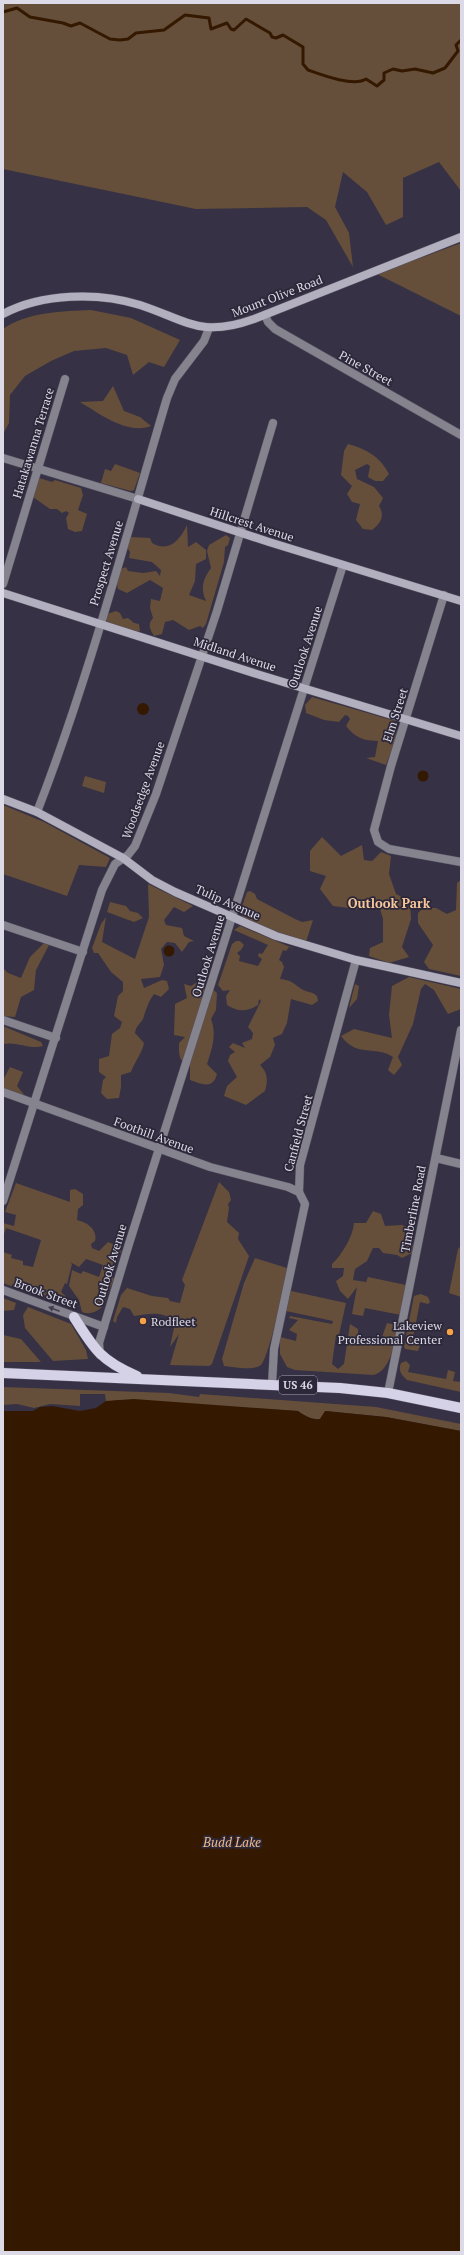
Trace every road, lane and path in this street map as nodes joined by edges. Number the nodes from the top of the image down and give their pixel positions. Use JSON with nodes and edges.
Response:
{"nodes":[{"id":1,"x":461,"y":236,"type":"edge"},
{"id":2,"x":3,"y":314,"type":"edge"},
{"id":3,"x":265,"y":315,"type":"junction"},
{"id":4,"x":209,"y":328,"type":"junction"},
{"id":5,"x":65,"y":379,"type":"dead end"},
{"id":6,"x":272,"y":423,"type":"dead end"},
{"id":7,"x":461,"y":435,"type":"edge"},
{"id":8,"x":3,"y":458,"type":"edge"},
{"id":9,"x":37,"y":469,"type":"junction"},
{"id":10,"x":138,"y":499,"type":"junction"},
{"id":11,"x":240,"y":533,"type":"junction"},
{"id":12,"x":343,"y":565,"type":"junction"},
{"id":13,"x":3,"y":584,"type":"edge"},
{"id":14,"x":3,"y":593,"type":"edge"},
{"id":15,"x":444,"y":595,"type":"junction"},
{"id":16,"x":461,"y":601,"type":"edge"},
{"id":17,"x":99,"y":624,"type":"junction"},
{"id":18,"x":201,"y":656,"type":"junction"},
{"id":19,"x":304,"y":688,"type":"junction"},
{"id":20,"x":405,"y":718,"type":"junction"},
{"id":21,"x":461,"y":736,"type":"edge"},
{"id":22,"x":3,"y":798,"type":"edge"},
{"id":23,"x":36,"y":812,"type":"junction"},
{"id":24,"x":123,"y":858,"type":"junction"},
{"id":25,"x":461,"y":862,"type":"edge"},
{"id":26,"x":232,"y":918,"type":"junction"},
{"id":27,"x":3,"y":925,"type":"edge"},
{"id":28,"x":83,"y":952,"type":"junction"},
{"id":29,"x":356,"y":960,"type":"junction"},
{"id":30,"x":461,"y":983,"type":"edge"},
{"id":31,"x":3,"y":1020,"type":"edge"},
{"id":32,"x":461,"y":1030,"type":"edge"},
{"id":33,"x":56,"y":1038,"type":"junction"},
{"id":34,"x":3,"y":1092,"type":"edge"},
{"id":35,"x":34,"y":1104,"type":"junction"},
{"id":36,"x":158,"y":1149,"type":"junction"},
{"id":37,"x":436,"y":1158,"type":"junction"},
{"id":38,"x":461,"y":1164,"type":"edge"},
{"id":39,"x":299,"y":1192,"type":"junction"},
{"id":40,"x":3,"y":1201,"type":"edge"},
{"id":41,"x":3,"y":1290,"type":"edge"},
{"id":42,"x":74,"y":1317,"type":"junction"},
{"id":43,"x":104,"y":1327,"type":"junction"},
{"id":44,"x":100,"y":1355,"type":"junction"},
{"id":45,"x":3,"y":1373,"type":"edge"},
{"id":46,"x":144,"y":1379,"type":"junction"},
{"id":47,"x":272,"y":1384,"type":"junction"},
{"id":48,"x":388,"y":1393,"type":"junction"},
{"id":49,"x":461,"y":1408,"type":"edge"}],
"edges":[{"from":1,"to":3,"type":"street","name":"Mount Olive Road"},
{"from":2,"to":4,"type":"street","name":"Mount Olive Road"},
{"from":3,"to":4,"type":"street","name":"Mount Olive Road"},
{"from":3,"to":7,"type":"street","name":"Pine Street"},
{"from":4,"to":10,"type":"street","name":"Prospect Avenue"},
{"from":5,"to":9,"type":"street","name":"Hatakawanna Terrace"},
{"from":6,"to":11,"type":"street","name":"Woodsedge Avenue"},
{"from":8,"to":9,"type":"street","name":"Hillcrest Avenue"},
{"from":9,"to":10,"type":"street","name":"Hillcrest Avenue"},
{"from":9,"to":13,"type":"street","name":"Hatakawanna Terrace"},
{"from":10,"to":11,"type":"street","name":"Hillcrest Avenue"},
{"from":10,"to":17,"type":"street","name":"Prospect Avenue"},
{"from":11,"to":12,"type":"street","name":"Hillcrest Avenue"},
{"from":11,"to":18,"type":"street","name":"Woodsedge Avenue"},
{"from":12,"to":15,"type":"street","name":"Hillcrest Avenue"},
{"from":12,"to":19,"type":"street","name":"Outlook Avenue"},
{"from":14,"to":17,"type":"street","name":"Midland Avenue"},
{"from":15,"to":16,"type":"street","name":"Hillcrest Avenue"},
{"from":15,"to":20,"type":"street","name":"Elm Street"},
{"from":17,"to":18,"type":"street","name":"Midland Avenue"},
{"from":17,"to":23,"type":"street","name":"Prospect Avenue"},
{"from":18,"to":19,"type":"street","name":"Midland Avenue"},
{"from":18,"to":24,"type":"street","name":"Woodsedge Avenue"},
{"from":19,"to":20,"type":"street","name":"Midland Avenue"},
{"from":19,"to":26,"type":"street","name":"Outlook Avenue"},
{"from":20,"to":21,"type":"street","name":"Midland Avenue"},
{"from":20,"to":25,"type":"street","name":"Elm Street"},
{"from":22,"to":23,"type":"street","name":"Tulip Avenue"},
{"from":23,"to":24,"type":"street","name":"Tulip Avenue"},
{"from":24,"to":26,"type":"street","name":"Tulip Avenue"},
{"from":24,"to":28,"type":"street","name":"Woodsedge Avenue"},
{"from":26,"to":29,"type":"street","name":"Tulip Avenue"},
{"from":26,"to":36,"type":"street","name":"Outlook Avenue"},
{"from":27,"to":28,"type":"street"},
{"from":28,"to":33,"type":"street","name":"Woodsedge Avenue"},
{"from":29,"to":30,"type":"street","name":"Tulip Avenue"},
{"from":29,"to":39,"type":"street","name":"Canfield Street"},
{"from":31,"to":33,"type":"street"},
{"from":32,"to":37,"type":"street","name":"Timberline Road"},
{"from":33,"to":35,"type":"street","name":"Woodsedge Avenue"},
{"from":34,"to":35,"type":"street","name":"Foothill Avenue"},
{"from":35,"to":36,"type":"street","name":"Foothill Avenue"},
{"from":35,"to":40,"type":"street","name":"Woodsedge Avenue"},
{"from":36,"to":39,"type":"street","name":"Foothill Avenue"},
{"from":36,"to":43,"type":"street","name":"Outlook Avenue"},
{"from":37,"to":38,"type":"street"},
{"from":37,"to":48,"type":"street","name":"Timberline Road"},
{"from":39,"to":47,"type":"street","name":"Canfield Street"},
{"from":42,"to":41,"type":"street","name":"Brook Street","one_way":true},
{"from":42,"to":43,"type":"street","name":"Brook Street"},
{"from":42,"to":44,"type":"main road"},
{"from":43,"to":44,"type":"street","name":"Outlook Avenue"},
{"from":44,"to":46,"type":"main road"},
{"from":45,"to":46,"type":"main road","number":"US 46"},
{"from":46,"to":47,"type":"main road","number":"US 46"},
{"from":47,"to":48,"type":"main road","number":"US 46"},
{"from":48,"to":49,"type":"main road","number":"US 46"}]}
